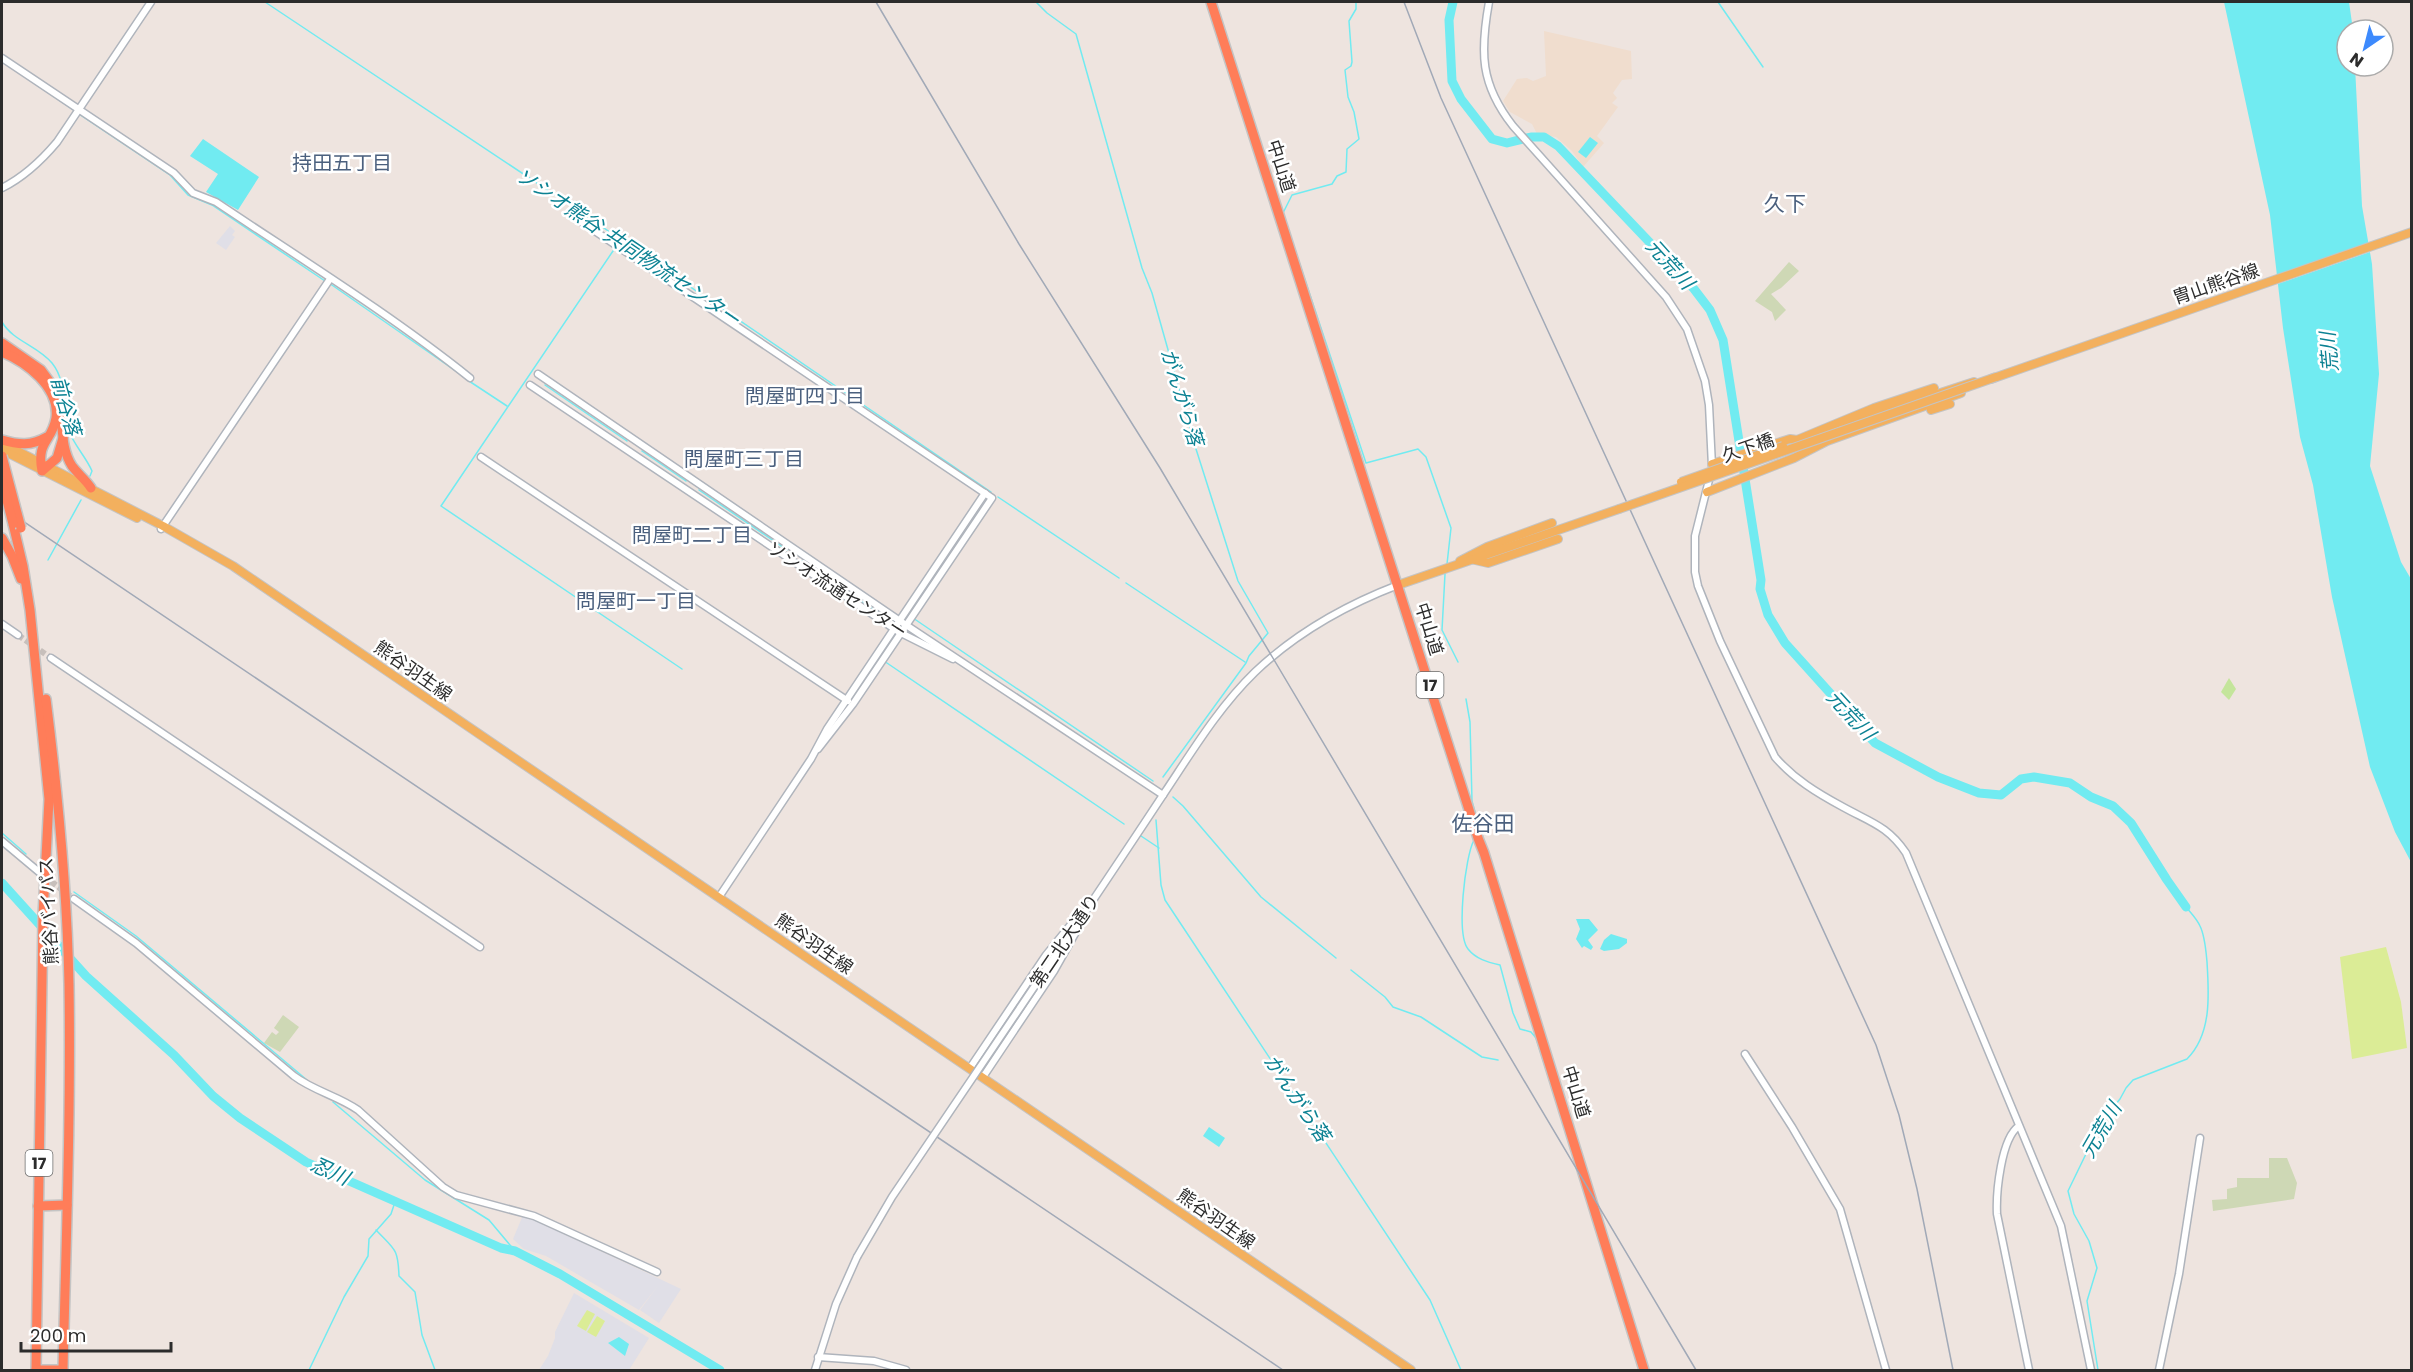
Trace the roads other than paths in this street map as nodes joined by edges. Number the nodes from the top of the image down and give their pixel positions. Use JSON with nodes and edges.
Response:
{"nodes":[{"id":1,"x":151,"y":2,"type":"edge"},
{"id":2,"x":1211,"y":2,"type":"edge"},
{"id":3,"x":1489,"y":2,"type":"edge"},
{"id":4,"x":2,"y":58,"type":"edge"},
{"id":5,"x":78,"y":112,"type":"junction"},
{"id":6,"x":2,"y":188,"type":"edge"},
{"id":7,"x":577,"y":219,"type":"dead end"},
{"id":8,"x":2412,"y":232,"type":"edge"},
{"id":9,"x":330,"y":279,"type":"junction"},
{"id":10,"x":2,"y":343,"type":"edge"},
{"id":11,"x":2,"y":352,"type":"edge"},
{"id":12,"x":2030,"y":366,"type":"joint"},
{"id":13,"x":538,"y":374,"type":"dead end"},
{"id":14,"x":1996,"y":377,"type":"junction"},
{"id":15,"x":470,"y":378,"type":"dead end"},
{"id":16,"x":530,"y":385,"type":"dead end"},
{"id":17,"x":1934,"y":388,"type":"dead end"},
{"id":18,"x":1950,"y":404,"type":"dead end"},
{"id":19,"x":1818,"y":432,"type":"junction"},
{"id":20,"x":47,"y":437,"type":"junction"},
{"id":21,"x":63,"y":438,"type":"junction"},
{"id":22,"x":1797,"y":440,"type":"junction"},
{"id":23,"x":2,"y":441,"type":"edge"},
{"id":24,"x":1827,"y":441,"type":"junction"},
{"id":25,"x":2,"y":450,"type":"edge"},
{"id":26,"x":1806,"y":450,"type":"junction"},
{"id":27,"x":2,"y":456,"type":"edge"},
{"id":28,"x":482,"y":457,"type":"dead end"},
{"id":29,"x":1712,"y":464,"type":"junction"},
{"id":30,"x":43,"y":467,"type":"junction"},
{"id":31,"x":2,"y":481,"type":"edge"},
{"id":32,"x":91,"y":488,"type":"junction"},
{"id":33,"x":1707,"y":492,"type":"junction"},
{"id":34,"x":986,"y":493,"type":"junction"},
{"id":35,"x":1619,"y":509,"type":"junction"},
{"id":36,"x":1552,"y":523,"type":"dead end"},
{"id":37,"x":17,"y":526,"type":"junction"},
{"id":38,"x":162,"y":527,"type":"junction"},
{"id":39,"x":2,"y":538,"type":"edge"},
{"id":40,"x":1558,"y":539,"type":"dead end"},
{"id":41,"x":1475,"y":560,"type":"junction"},
{"id":42,"x":1443,"y":570,"type":"junction"},
{"id":43,"x":1398,"y":585,"type":"junction"},
{"id":44,"x":30,"y":610,"type":"junction"},
{"id":45,"x":903,"y":622,"type":"junction"},
{"id":46,"x":2,"y":624,"type":"edge"},
{"id":47,"x":896,"y":631,"type":"junction"},
{"id":48,"x":18,"y":636,"type":"tunnel mouth"},
{"id":49,"x":51,"y":658,"type":"tunnel mouth"},
{"id":50,"x":970,"y":666,"type":"junction"},
{"id":51,"x":850,"y":702,"type":"junction"},
{"id":52,"x":1163,"y":795,"type":"junction"},
{"id":53,"x":2,"y":841,"type":"edge"},
{"id":54,"x":39,"y":872,"type":"tunnel mouth"},
{"id":55,"x":1111,"y":873,"type":"junction"},
{"id":56,"x":719,"y":897,"type":"junction"},
{"id":57,"x":74,"y":899,"type":"tunnel mouth"},
{"id":58,"x":1093,"y":900,"type":"junction"},
{"id":59,"x":480,"y":946,"type":"dead end"},
{"id":60,"x":1745,"y":1054,"type":"dead end"},
{"id":61,"x":970,"y":1068,"type":"junction"},
{"id":62,"x":983,"y":1077,"type":"junction"},
{"id":63,"x":2019,"y":1126,"type":"junction"},
{"id":64,"x":2200,"y":1138,"type":"dead end"},
{"id":65,"x":68,"y":1205,"type":"junction"},
{"id":66,"x":38,"y":1206,"type":"junction"},
{"id":67,"x":657,"y":1272,"type":"dead end"},
{"id":68,"x":818,"y":1357,"type":"junction"},
{"id":69,"x":36,"y":1370,"type":"edge"},
{"id":70,"x":63,"y":1370,"type":"edge"},
{"id":71,"x":815,"y":1371,"type":"edge"},
{"id":72,"x":906,"y":1371,"type":"edge"},
{"id":73,"x":1412,"y":1371,"type":"edge"},
{"id":74,"x":1644,"y":1371,"type":"edge"},
{"id":75,"x":1886,"y":1371,"type":"edge"},
{"id":76,"x":2029,"y":1371,"type":"edge"},
{"id":77,"x":2091,"y":1371,"type":"edge"},
{"id":78,"x":2159,"y":1371,"type":"edge"}],
"edges":[{"from":1,"to":5,"type":"street"},
{"from":2,"to":43,"type":"highway","name":"中山道","number":"17"},
{"from":3,"to":29,"type":"street"},
{"from":4,"to":5,"type":"street"},
{"from":5,"to":6,"type":"street"},
{"from":5,"to":9,"type":"street"},
{"from":7,"to":34,"type":"street"},
{"from":8,"to":12,"type":"main road","name":"胄山熊谷線"},
{"from":9,"to":15,"type":"street"},
{"from":9,"to":38,"type":"street"},
{"from":10,"to":21,"type":"highway"},
{"from":11,"to":20,"type":"highway"},
{"from":12,"to":14,"type":"main road","name":"久下橋"},
{"from":13,"to":45,"type":"street"},
{"from":14,"to":19,"type":"main road","bridge":true},
{"from":14,"to":24,"type":"main road","bridge":true},
{"from":14,"to":35,"type":"main road","name":"久下橋","bridge":true},
{"from":16,"to":47,"type":"street","name":"ソシオ流通センター"},
{"from":17,"to":19,"type":"main road"},
{"from":18,"to":24,"type":"main road"},
{"from":19,"to":22,"type":"main road"},
{"from":20,"to":23,"type":"highway"},
{"from":20,"to":30,"type":"highway"},
{"from":21,"to":30,"type":"highway"},
{"from":21,"to":32,"type":"highway"},
{"from":22,"to":29,"type":"main road"},
{"from":22,"to":35,"type":"main road","bridge":true},
{"from":23,"to":30,"type":"main road","name":"熊谷羽生線"},
{"from":24,"to":26,"type":"main road"},
{"from":25,"to":30,"type":"main road","name":"熊谷羽生線"},
{"from":26,"to":33,"type":"main road"},
{"from":26,"to":35,"type":"main road","bridge":true},
{"from":27,"to":37,"type":"highway","name":"熊谷バイパス","number":"17","bridge":true},
{"from":28,"to":51,"type":"street"},
{"from":29,"to":33,"type":"street"},
{"from":30,"to":32,"type":"main road","name":"熊谷羽生線"},
{"from":30,"to":38,"type":"main road","name":"熊谷羽生線"},
{"from":31,"to":37,"type":"highway","name":"熊谷バイパス","number":"17","bridge":true},
{"from":32,"to":38,"type":"main road","name":"熊谷羽生線"},
{"from":33,"to":63,"type":"street"},
{"from":34,"to":45,"type":"street"},
{"from":34,"to":45,"type":"street"},
{"from":35,"to":41,"type":"main road","name":"久下橋"},
{"from":36,"to":42,"type":"main road"},
{"from":37,"to":44,"type":"highway","name":"熊谷バイパス","number":"17"},
{"from":37,"to":65,"type":"highway","name":"熊谷バイパス","number":"17"},
{"from":38,"to":56,"type":"main road","name":"熊谷羽生線"},
{"from":39,"to":44,"type":"highway"},
{"from":40,"to":41,"type":"main road"},
{"from":41,"to":42,"type":"main road"},
{"from":42,"to":43,"type":"main road"},
{"from":43,"to":52,"type":"street","name":"第二北大通り"},
{"from":43,"to":74,"type":"highway","name":"中山道","number":"17"},
{"from":44,"to":66,"type":"highway","name":"熊谷バイパス","number":"17"},
{"from":45,"to":47,"type":"street"},
{"from":45,"to":50,"type":"street"},
{"from":46,"to":48,"type":"street"},
{"from":47,"to":50,"type":"street","name":"ソシオ流通センター"},
{"from":47,"to":51,"type":"street"},
{"from":49,"to":59,"type":"street"},
{"from":50,"to":52,"type":"street"},
{"from":51,"to":56,"type":"street"},
{"from":52,"to":55,"type":"street","name":"第二北大通り"},
{"from":53,"to":54,"type":"street"},
{"from":55,"to":58,"type":"street","name":"第二北大通り"},
{"from":55,"to":61,"type":"street"},
{"from":56,"to":61,"type":"main road","name":"熊谷羽生線"},
{"from":57,"to":67,"type":"street"},
{"from":58,"to":62,"type":"street"},
{"from":58,"to":68,"type":"street","name":"第二北大通り","bridge":true},
{"from":60,"to":75,"type":"street"},
{"from":61,"to":62,"type":"main road","name":"熊谷羽生線"},
{"from":62,"to":73,"type":"main road","name":"熊谷羽生線"},
{"from":63,"to":76,"type":"street"},
{"from":63,"to":77,"type":"street"},
{"from":64,"to":78,"type":"street"},
{"from":65,"to":66,"type":"highway"},
{"from":65,"to":70,"type":"highway","name":"熊谷バイパス","number":"17"},
{"from":66,"to":69,"type":"highway","name":"熊谷バイパス","number":"17"},
{"from":68,"to":71,"type":"street","name":"第二北大通り"},
{"from":68,"to":72,"type":"street"},
{"from":69,"to":70,"type":"highway"}]}
